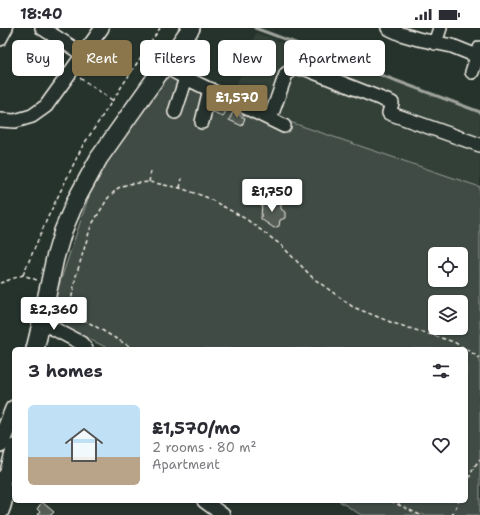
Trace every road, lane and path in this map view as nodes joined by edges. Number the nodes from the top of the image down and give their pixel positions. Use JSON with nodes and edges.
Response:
{"nodes":[{"id":1,"x":6,"y":28,"type":"edge"},
{"id":2,"x":42,"y":28,"type":"edge"},
{"id":3,"x":102,"y":28,"type":"edge"},
{"id":4,"x":160,"y":28,"type":"edge"},
{"id":5,"x":191,"y":28,"type":"edge"},
{"id":6,"x":388,"y":28,"type":"edge"},
{"id":7,"x":440,"y":28,"type":"edge"},
{"id":8,"x":0,"y":39,"type":"edge"},
{"id":9,"x":94,"y":40,"type":"edge"},
{"id":10,"x":182,"y":40,"type":"edge"},
{"id":11,"x":435,"y":43,"type":"junction"},
{"id":12,"x":72,"y":47,"type":"edge"},
{"id":13,"x":479,"y":52,"type":"edge"},
{"id":14,"x":72,"y":72,"type":"edge"},
{"id":15,"x":472,"y":72,"type":"dead end"},
{"id":16,"x":78,"y":76,"type":"edge"},
{"id":17,"x":157,"y":76,"type":"edge"},
{"id":18,"x":182,"y":76,"type":"edge"},
{"id":19,"x":186,"y":78,"type":"junction"},
{"id":20,"x":210,"y":89,"type":"junction"},
{"id":21,"x":112,"y":100,"type":"junction"},
{"id":22,"x":175,"y":112,"type":"dead end"},
{"id":23,"x":270,"y":119,"type":"junction"},
{"id":24,"x":0,"y":120,"type":"edge"},
{"id":25,"x":202,"y":122,"type":"dead end"},
{"id":26,"x":284,"y":126,"type":"dead end"},
{"id":27,"x":480,"y":145,"type":"edge"},
{"id":28,"x":151,"y":171,"type":"dead end"},
{"id":29,"x":182,"y":178,"type":"dead end"},
{"id":30,"x":149,"y":182,"type":"junction"},
{"id":31,"x":180,"y":188,"type":"junction"},
{"id":32,"x":23,"y":275,"type":"junction"},
{"id":33,"x":0,"y":283,"type":"edge"},
{"id":34,"x":48,"y":284,"type":"junction"},
{"id":35,"x":44,"y":305,"type":"junction"},
{"id":36,"x":69,"y":311,"type":"junction"},
{"id":37,"x":41,"y":322,"type":"junction"},
{"id":38,"x":35,"y":347,"type":"edge"},
{"id":39,"x":84,"y":347,"type":"edge"},
{"id":40,"x":131,"y":347,"type":"edge"},
{"id":41,"x":463,"y":347,"type":"edge"},
{"id":42,"x":468,"y":350,"type":"edge"},
{"id":43,"x":480,"y":358,"type":"edge"},
{"id":44,"x":12,"y":413,"type":"edge"},
{"id":45,"x":0,"y":444,"type":"edge"},
{"id":46,"x":12,"y":452,"type":"edge"},
{"id":47,"x":480,"y":459,"type":"edge"},
{"id":48,"x":2,"y":479,"type":"edge"},
{"id":49,"x":468,"y":480,"type":"edge"},
{"id":50,"x":207,"y":503,"type":"edge"},
{"id":51,"x":395,"y":503,"type":"edge"},
{"id":52,"x":458,"y":503,"type":"edge"},
{"id":53,"x":0,"y":511,"type":"edge"},
{"id":54,"x":6,"y":515,"type":"edge"},
{"id":55,"x":223,"y":515,"type":"edge"},
{"id":56,"x":420,"y":515,"type":"edge"},
{"id":57,"x":452,"y":515,"type":"edge"}],
"edges":[{"from":1,"to":8,"type":"street"},
{"from":2,"to":12,"type":"street"},
{"from":3,"to":9,"type":"street"},
{"from":4,"to":21,"type":"path"},
{"from":5,"to":10,"type":"main road"},
{"from":6,"to":11,"type":"street"},
{"from":7,"to":11,"type":"street"},
{"from":11,"to":13,"type":"street"},
{"from":13,"to":15,"type":"street"},
{"from":14,"to":24,"type":"street"},
{"from":16,"to":21,"type":"path"},
{"from":17,"to":34,"type":"main road"},
{"from":18,"to":19,"type":"street"},
{"from":19,"to":20,"type":"street"},
{"from":19,"to":22,"type":"street"},
{"from":20,"to":23,"type":"street"},
{"from":20,"to":25,"type":"street"},
{"from":21,"to":32,"type":"path"},
{"from":23,"to":26,"type":"street"},
{"from":23,"to":27,"type":"street"},
{"from":28,"to":30,"type":"path"},
{"from":29,"to":31,"type":"path"},
{"from":30,"to":31,"type":"path"},
{"from":30,"to":36,"type":"path"},
{"from":31,"to":41,"type":"path"},
{"from":32,"to":33,"type":"path"},
{"from":32,"to":34,"type":"path"},
{"from":34,"to":35,"type":"main road"},
{"from":35,"to":36,"type":"path"},
{"from":35,"to":37,"type":"main road"},
{"from":36,"to":40,"type":"path"},
{"from":37,"to":38,"type":"main road"},
{"from":37,"to":39,"type":"street"},
{"from":42,"to":43,"type":"path"},
{"from":44,"to":45,"type":"main road"},
{"from":46,"to":48,"type":"street"},
{"from":47,"to":49,"type":"path"},
{"from":48,"to":53,"type":"main road"},
{"from":50,"to":55,"type":"street"},
{"from":51,"to":56,"type":"path"},
{"from":52,"to":57,"type":"path"},
{"from":53,"to":54,"type":"street"}]}
